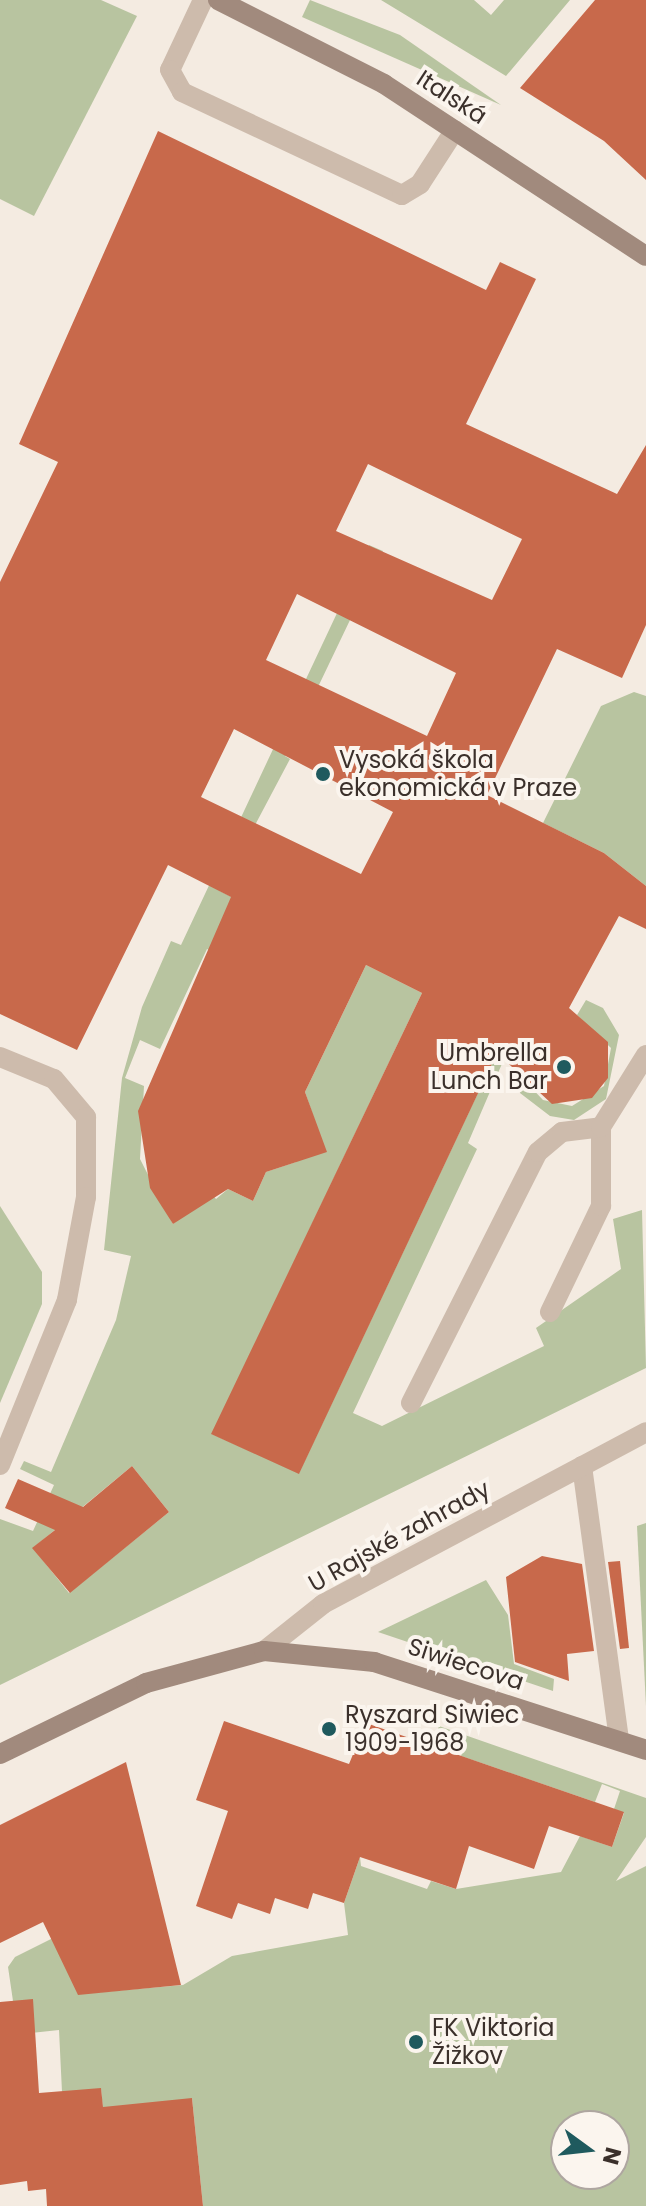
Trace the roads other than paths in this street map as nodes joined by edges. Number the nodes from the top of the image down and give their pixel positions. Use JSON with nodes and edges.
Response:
{"nodes":[{"id":1,"x":203,"y":0,"type":"edge"},
{"id":2,"x":218,"y":0,"type":"edge"},
{"id":3,"x":455,"y":130,"type":"junction"},
{"id":4,"x":646,"y":256,"type":"edge"},
{"id":5,"x":646,"y":1055,"type":"edge"},
{"id":6,"x":0,"y":1057,"type":"edge"},
{"id":7,"x":601,"y":1127,"type":"junction"},
{"id":8,"x":550,"y":1312,"type":"dead end"},
{"id":9,"x":411,"y":1403,"type":"dead end"},
{"id":10,"x":646,"y":1432,"type":"edge"},
{"id":11,"x":0,"y":1465,"type":"edge"},
{"id":12,"x":582,"y":1466,"type":"junction"},
{"id":13,"x":264,"y":1651,"type":"junction"},
{"id":14,"x":619,"y":1741,"type":"junction"},
{"id":15,"x":646,"y":1750,"type":"edge"},
{"id":16,"x":0,"y":1754,"type":"edge"}],
"edges":[{"from":1,"to":3,"type":"street"},
{"from":2,"to":3,"type":"street","name":"Italská"},
{"from":3,"to":4,"type":"street","name":"Italská"},
{"from":5,"to":7,"type":"street"},
{"from":6,"to":11,"type":"street"},
{"from":7,"to":8,"type":"street"},
{"from":7,"to":9,"type":"street"},
{"from":10,"to":12,"type":"street","name":"U Rajské zahrady"},
{"from":12,"to":13,"type":"street","name":"U Rajské zahrady"},
{"from":12,"to":14,"type":"street"},
{"from":13,"to":14,"type":"street","name":"Siwiecova"},
{"from":13,"to":16,"type":"street","name":"U Rajské zahrady"},
{"from":14,"to":15,"type":"street","name":"Siwiecova"}]}
